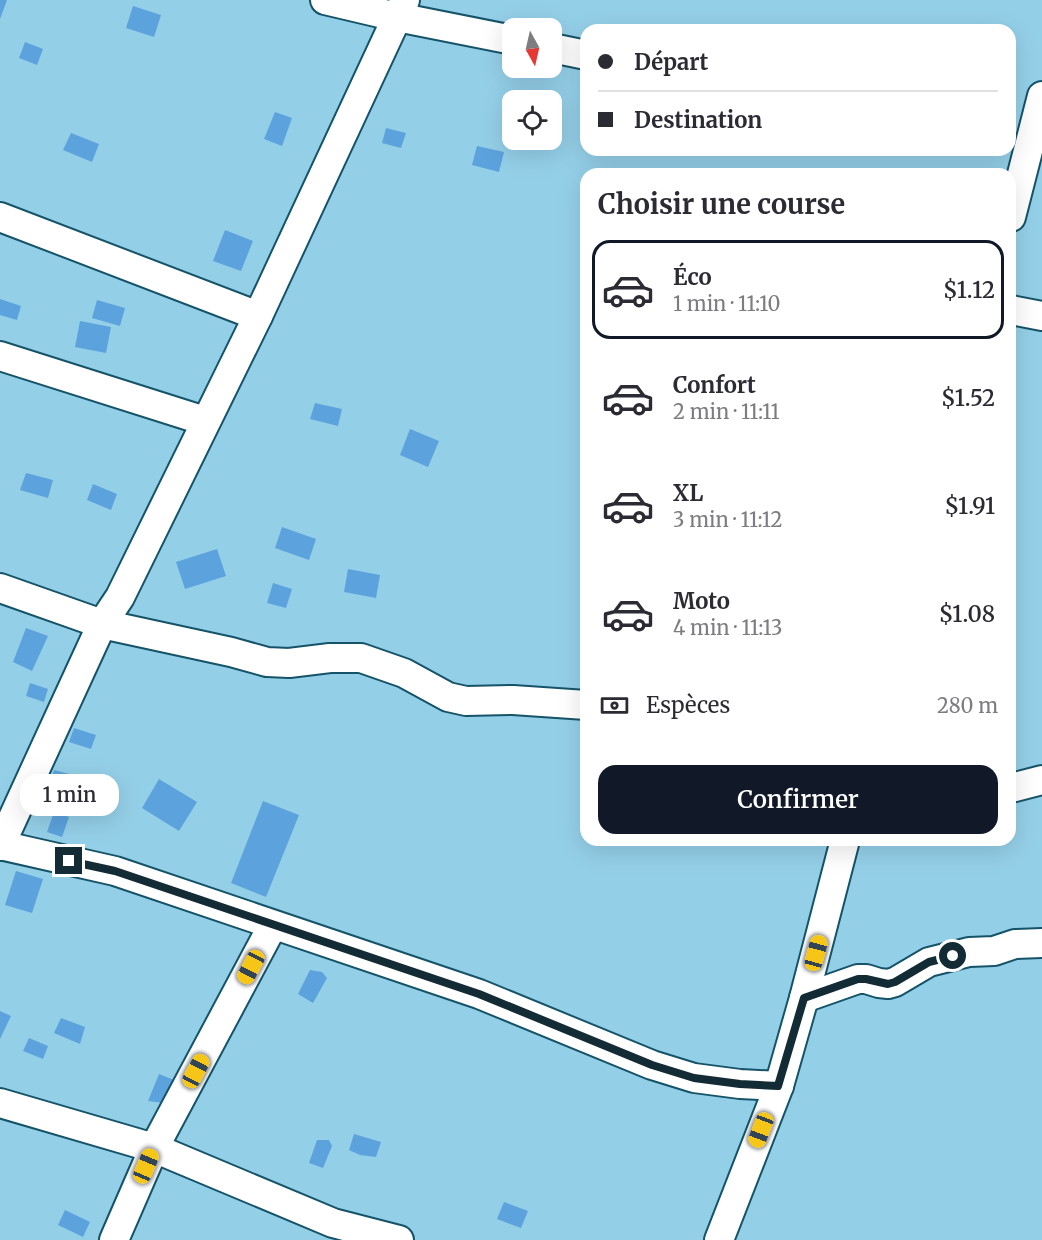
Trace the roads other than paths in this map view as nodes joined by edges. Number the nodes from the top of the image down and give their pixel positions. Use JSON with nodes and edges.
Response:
{"nodes":[{"id":1,"x":325,"y":0,"type":"edge"},
{"id":2,"x":401,"y":9,"type":"edge"},
{"id":3,"x":502,"y":37,"type":"edge"},
{"id":4,"x":562,"y":50,"type":"edge"},
{"id":5,"x":580,"y":54,"type":"edge"},
{"id":6,"x":1042,"y":96,"type":"edge"},
{"id":7,"x":1022,"y":131,"type":"edge"},
{"id":8,"x":1016,"y":178,"type":"edge"},
{"id":9,"x":0,"y":217,"type":"edge"},
{"id":10,"x":1016,"y":311,"type":"edge"},
{"id":11,"x":258,"y":316,"type":"junction"},
{"id":12,"x":1042,"y":316,"type":"edge"},
{"id":13,"x":0,"y":356,"type":"edge"},
{"id":14,"x":205,"y":421,"type":"junction"},
{"id":15,"x":0,"y":588,"type":"edge"},
{"id":16,"x":102,"y":624,"type":"junction"},
{"id":17,"x":580,"y":705,"type":"edge"},
{"id":18,"x":1042,"y":780,"type":"edge"},
{"id":19,"x":1016,"y":787,"type":"edge"},
{"id":20,"x":0,"y":845,"type":"edge"},
{"id":21,"x":843,"y":846,"type":"edge"},
{"id":22,"x":273,"y":925,"type":"junction"},
{"id":23,"x":1042,"y":943,"type":"edge"},
{"id":24,"x":804,"y":998,"type":"junction"},
{"id":25,"x":778,"y":1086,"type":"junction"},
{"id":26,"x":0,"y":1103,"type":"edge"},
{"id":27,"x":154,"y":1148,"type":"junction"},
{"id":28,"x":114,"y":1240,"type":"edge"},
{"id":29,"x":399,"y":1240,"type":"edge"},
{"id":30,"x":718,"y":1240,"type":"edge"}],
"edges":[{"from":1,"to":2,"type":"street"},
{"from":2,"to":3,"type":"street"},
{"from":2,"to":11,"type":"street"},
{"from":4,"to":5,"type":"street"},
{"from":6,"to":7,"type":"street"},
{"from":7,"to":8,"type":"street"},
{"from":9,"to":11,"type":"street"},
{"from":10,"to":12,"type":"street"},
{"from":11,"to":14,"type":"street"},
{"from":13,"to":14,"type":"street"},
{"from":14,"to":16,"type":"street"},
{"from":15,"to":16,"type":"street"},
{"from":16,"to":17,"type":"street"},
{"from":16,"to":20,"type":"street"},
{"from":18,"to":19,"type":"street"},
{"from":20,"to":22,"type":"street"},
{"from":21,"to":24,"type":"street"},
{"from":22,"to":25,"type":"street"},
{"from":22,"to":27,"type":"street"},
{"from":23,"to":24,"type":"street"},
{"from":24,"to":25,"type":"street"},
{"from":25,"to":30,"type":"street"},
{"from":26,"to":27,"type":"street"},
{"from":27,"to":28,"type":"street"},
{"from":27,"to":29,"type":"street"}]}
